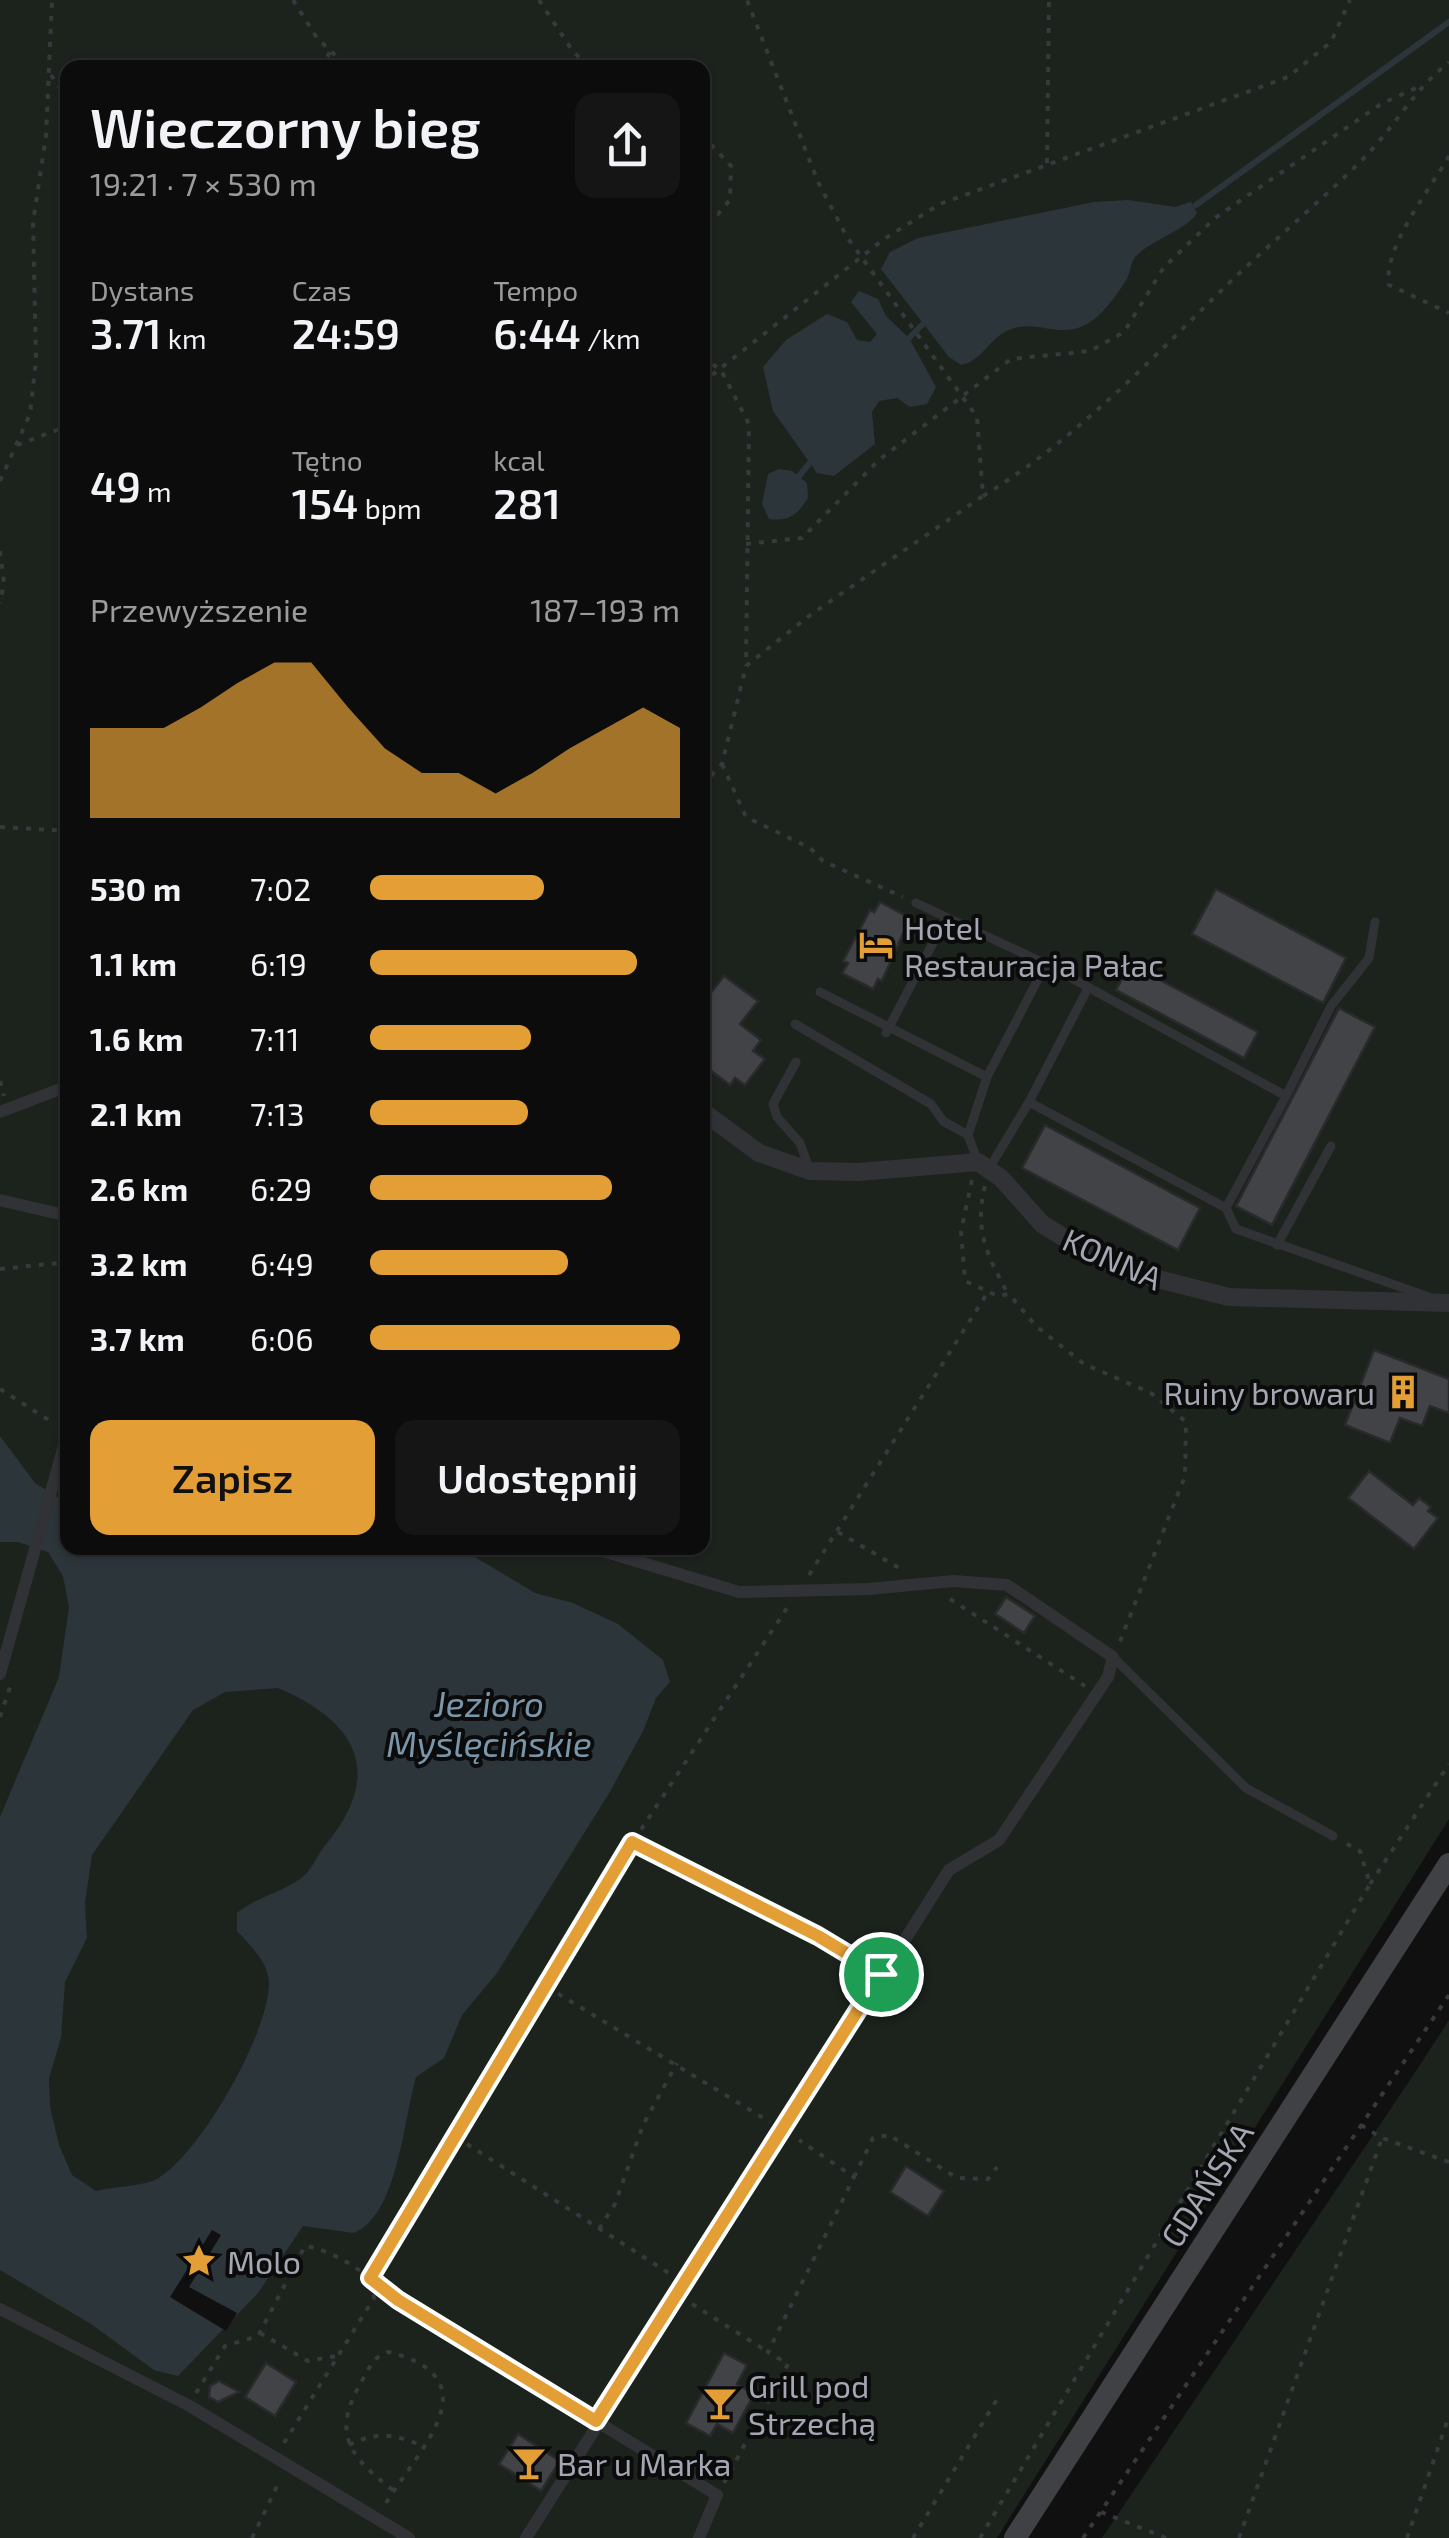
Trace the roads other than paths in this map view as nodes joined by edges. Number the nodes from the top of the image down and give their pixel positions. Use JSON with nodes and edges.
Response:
{"nodes":[{"id":1,"x":916,"y":903,"type":"road end"},
{"id":2,"x":946,"y":918,"type":"junction"},
{"id":3,"x":1375,"y":922,"type":"dead end"},
{"id":4,"x":1046,"y":964,"type":"junction"},
{"id":5,"x":1088,"y":988,"type":"junction"},
{"id":6,"x":820,"y":992,"type":"dead end"},
{"id":7,"x":795,"y":1024,"type":"dead end"},
{"id":8,"x":888,"y":1030,"type":"junction"},
{"id":9,"x":796,"y":1062,"type":"dead end"},
{"id":10,"x":987,"y":1077,"type":"junction"},
{"id":11,"x":60,"y":1089,"type":"edge"},
{"id":12,"x":1286,"y":1096,"type":"junction"},
{"id":13,"x":1029,"y":1102,"type":"junction"},
{"id":14,"x":0,"y":1112,"type":"edge"},
{"id":15,"x":710,"y":1116,"type":"edge"},
{"id":16,"x":968,"y":1135,"type":"junction"},
{"id":17,"x":1331,"y":1146,"type":"dead end"},
{"id":18,"x":984,"y":1164,"type":"junction"},
{"id":19,"x":810,"y":1171,"type":"junction"},
{"id":20,"x":0,"y":1200,"type":"edge"},
{"id":21,"x":1226,"y":1208,"type":"junction"},
{"id":22,"x":60,"y":1214,"type":"edge"},
{"id":23,"x":1277,"y":1245,"type":"junction"},
{"id":24,"x":1443,"y":1301,"type":"edge"},
{"id":25,"x":60,"y":1455,"type":"edge"},
{"id":26,"x":616,"y":1555,"type":"edge"},
{"id":27,"x":1113,"y":1658,"type":"junction"},
{"id":28,"x":0,"y":1674,"type":"edge"},
{"id":29,"x":1333,"y":1836,"type":"road end"},
{"id":30,"x":1449,"y":1864,"type":"edge"},
{"id":31,"x":0,"y":2309,"type":"edge"},
{"id":32,"x":596,"y":2421,"type":"junction"},
{"id":33,"x":409,"y":2538,"type":"edge"},
{"id":34,"x":526,"y":2538,"type":"edge"},
{"id":35,"x":699,"y":2538,"type":"edge"},
{"id":36,"x":1016,"y":2538,"type":"edge"}],
"edges":[{"from":1,"to":2,"type":"lane"},
{"from":2,"to":4,"type":"lane"},
{"from":2,"to":8,"type":"lane"},
{"from":3,"to":12,"type":"lane"},
{"from":4,"to":5,"type":"lane"},
{"from":4,"to":10,"type":"lane"},
{"from":5,"to":12,"type":"lane"},
{"from":5,"to":13,"type":"lane"},
{"from":6,"to":8,"type":"lane"},
{"from":7,"to":16,"type":"lane"},
{"from":8,"to":10,"type":"lane"},
{"from":9,"to":19,"type":"lane"},
{"from":10,"to":16,"type":"lane"},
{"from":11,"to":14,"type":"street"},
{"from":12,"to":21,"type":"lane"},
{"from":13,"to":18,"type":"lane"},
{"from":13,"to":21,"type":"lane"},
{"from":15,"to":19,"type":"street"},
{"from":16,"to":18,"type":"lane"},
{"from":17,"to":23,"type":"lane"},
{"from":18,"to":19,"type":"street"},
{"from":18,"to":24,"type":"street","name":"KONNA"},
{"from":20,"to":22,"type":"street"},
{"from":21,"to":23,"type":"lane"},
{"from":23,"to":24,"type":"lane"},
{"from":25,"to":28,"type":"street"},
{"from":26,"to":27,"type":"street"},
{"from":27,"to":29,"type":"lane"},
{"from":27,"to":32,"type":"street"},
{"from":30,"to":36,"type":"main road","name":"GDAŃSKA"},
{"from":31,"to":33,"type":"street"},
{"from":32,"to":34,"type":"street"},
{"from":32,"to":35,"type":"street"}]}
